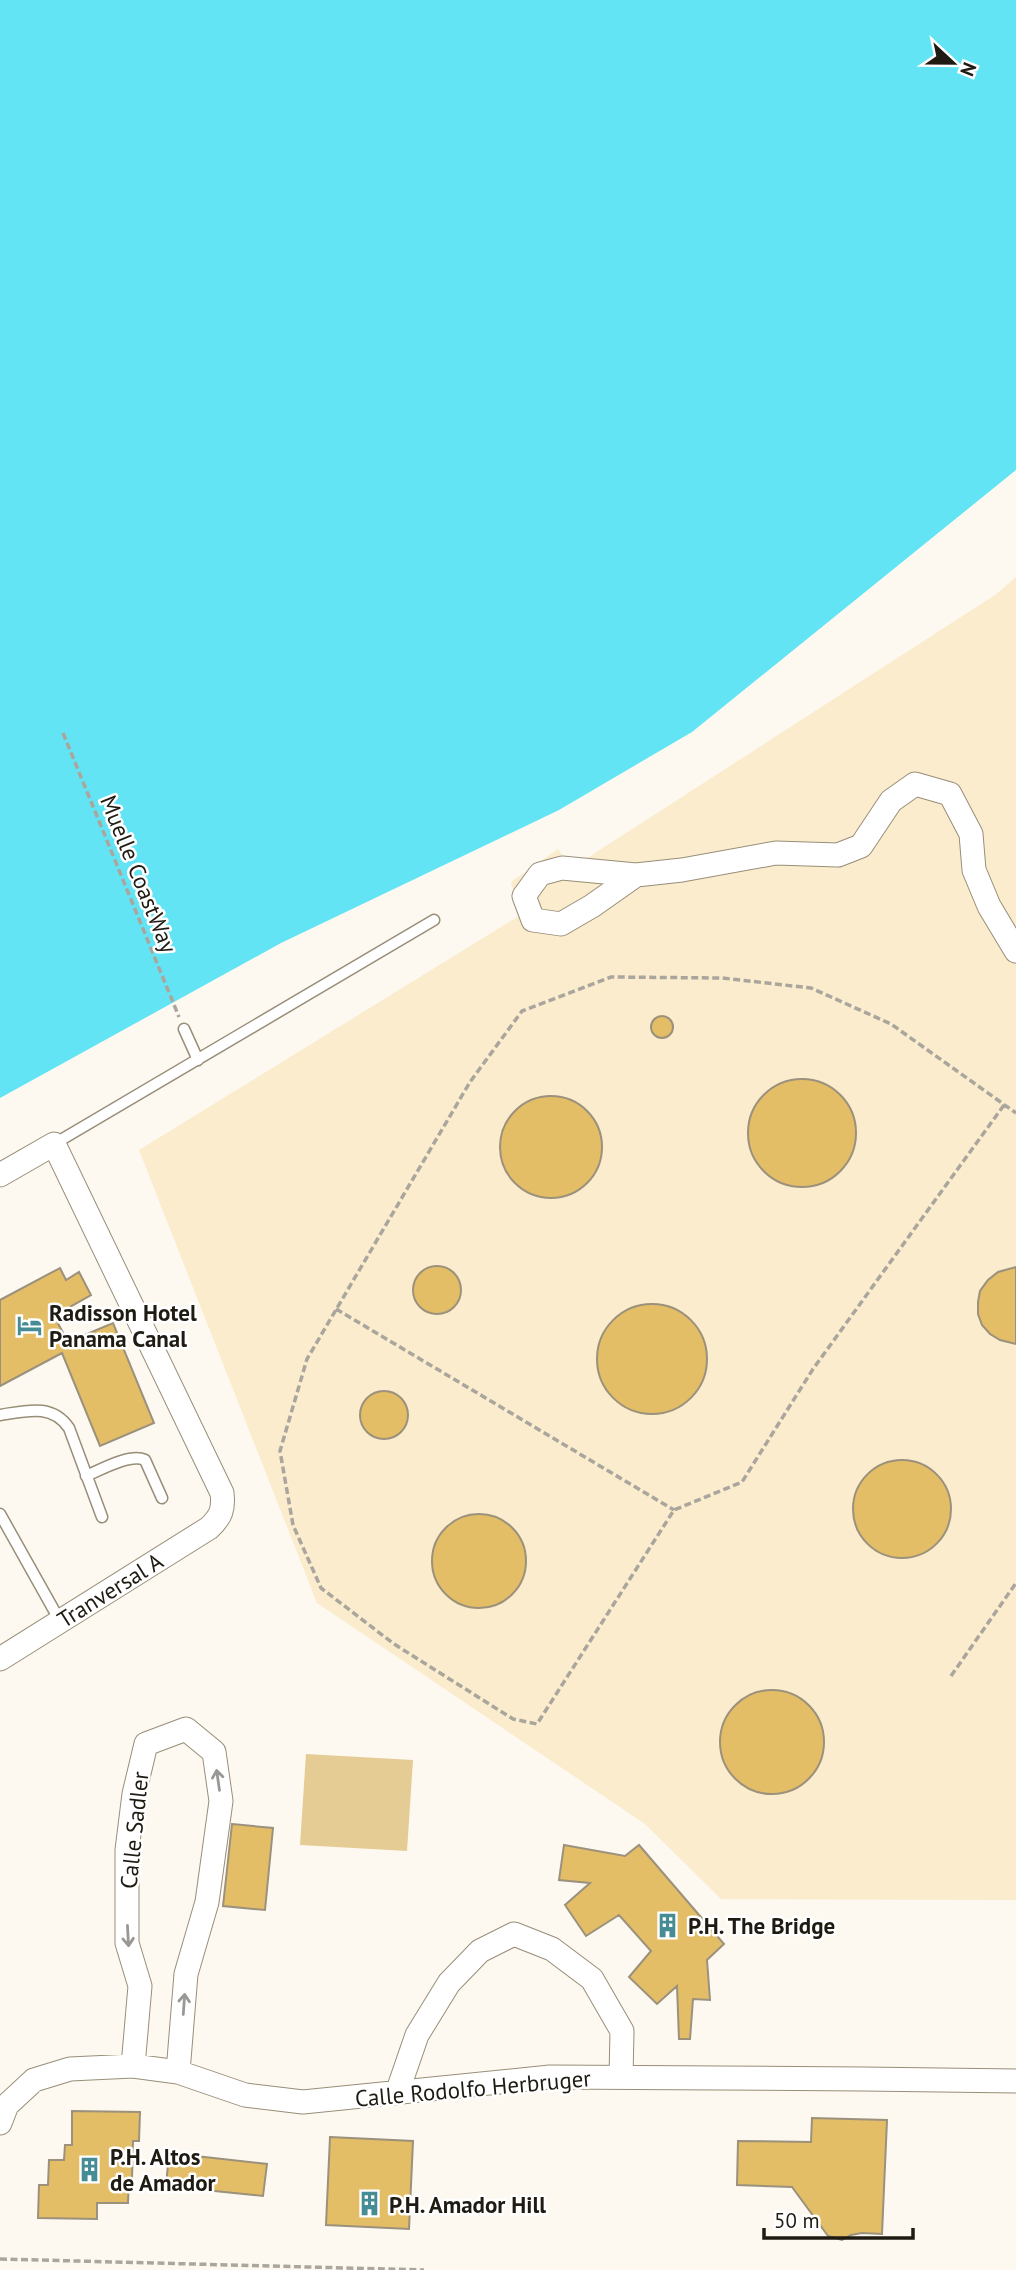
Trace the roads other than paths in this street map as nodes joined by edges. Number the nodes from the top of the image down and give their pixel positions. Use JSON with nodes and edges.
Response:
{"nodes":[{"id":1,"x":636,"y":875,"type":"dead end"},
{"id":2,"x":434,"y":920,"type":"dead end"},
{"id":3,"x":1016,"y":951,"type":"edge"},
{"id":4,"x":184,"y":1029,"type":"road end"},
{"id":5,"x":198,"y":1060,"type":"junction"},
{"id":6,"x":54,"y":1144,"type":"junction"},
{"id":7,"x":0,"y":1174,"type":"edge"},
{"id":8,"x":1,"y":1416,"type":"edge"},
{"id":9,"x":86,"y":1476,"type":"junction"},
{"id":10,"x":162,"y":1498,"type":"dead end"},
{"id":11,"x":0,"y":1514,"type":"edge"},
{"id":12,"x":102,"y":1517,"type":"dead end"},
{"id":13,"x":60,"y":1621,"type":"junction"},
{"id":14,"x":0,"y":1659,"type":"edge"},
{"id":15,"x":133,"y":2066,"type":"junction"},
{"id":16,"x":178,"y":2072,"type":"junction"},
{"id":17,"x":621,"y":2077,"type":"junction"},
{"id":18,"x":1016,"y":2081,"type":"edge"},
{"id":19,"x":397,"y":2093,"type":"junction"},
{"id":20,"x":0,"y":2123,"type":"edge"}],
"edges":[{"from":1,"to":3,"type":"street"},
{"from":2,"to":5,"type":"lane"},
{"from":4,"to":5,"type":"lane"},
{"from":5,"to":6,"type":"lane"},
{"from":6,"to":7,"type":"street"},
{"from":6,"to":13,"type":"street","name":"Tranversal A"},
{"from":8,"to":9,"type":"lane"},
{"from":9,"to":10,"type":"lane"},
{"from":9,"to":12,"type":"lane"},
{"from":11,"to":13,"type":"lane"},
{"from":13,"to":14,"type":"street","name":"Tranversal A"},
{"from":15,"to":16,"type":"street","name":"Calle Rodolfo Herbruger"},
{"from":16,"to":15,"type":"street","name":"Calle Sadler","one_way":true},
{"from":15,"to":20,"type":"street","name":"Calle Rodolfo Herbruger"},
{"from":16,"to":19,"type":"street","name":"Calle Rodolfo Herbruger"},
{"from":17,"to":18,"type":"street","name":"Calle Rodolfo Herbruger"},
{"from":17,"to":19,"type":"street","name":"Calle Rodolfo Herbruger"},
{"from":17,"to":19,"type":"street"}]}
